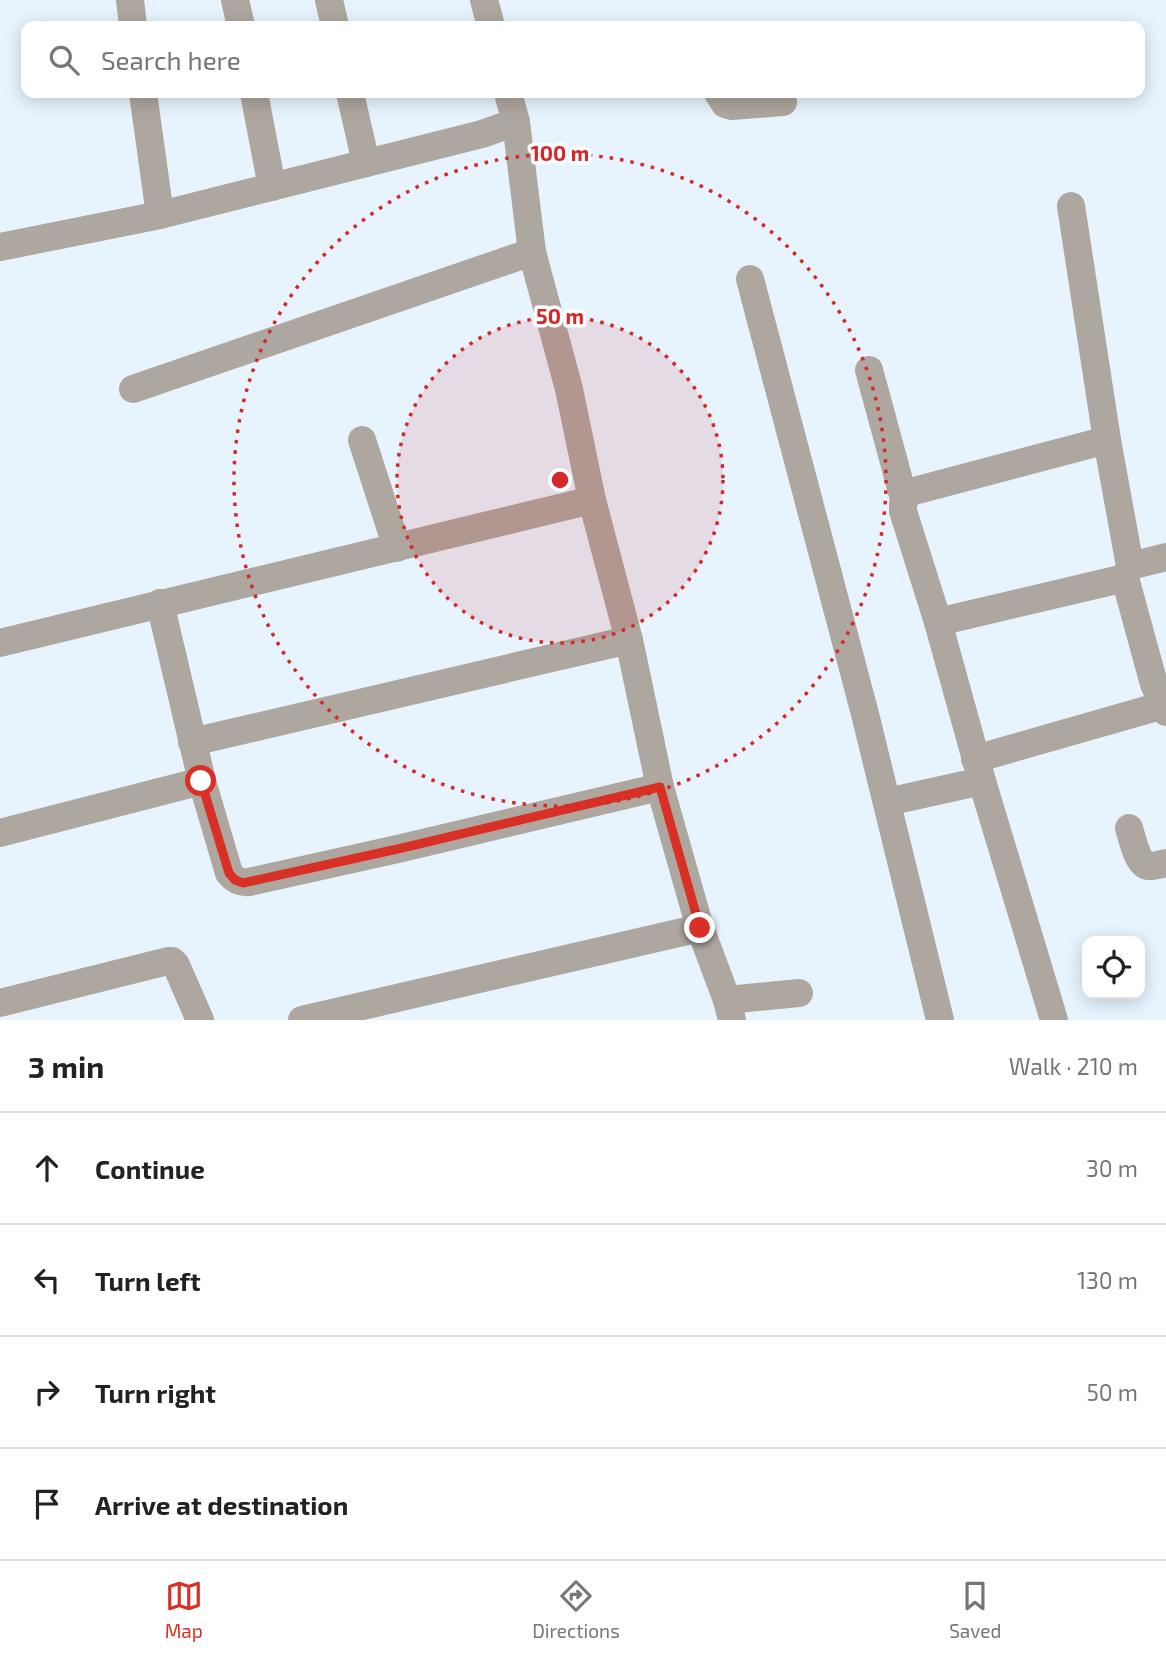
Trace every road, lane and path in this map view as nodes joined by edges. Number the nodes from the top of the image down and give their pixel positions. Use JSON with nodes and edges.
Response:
{"nodes":[{"id":1,"x":130,"y":0,"type":"edge"},
{"id":2,"x":235,"y":0,"type":"edge"},
{"id":3,"x":329,"y":0,"type":"edge"},
{"id":4,"x":484,"y":0,"type":"edge"},
{"id":5,"x":133,"y":21,"type":"edge"},
{"id":6,"x":240,"y":21,"type":"edge"},
{"id":7,"x":334,"y":21,"type":"edge"},
{"id":8,"x":490,"y":21,"type":"edge"},
{"id":9,"x":144,"y":98,"type":"edge"},
{"id":10,"x":255,"y":98,"type":"edge"},
{"id":11,"x":351,"y":98,"type":"edge"},
{"id":12,"x":509,"y":98,"type":"edge"},
{"id":13,"x":721,"y":98,"type":"edge"},
{"id":14,"x":783,"y":102,"type":"dead end"},
{"id":15,"x":516,"y":121,"type":"junction"},
{"id":16,"x":366,"y":163,"type":"junction"},
{"id":17,"x":272,"y":187,"type":"junction"},
{"id":18,"x":1071,"y":206,"type":"dead end"},
{"id":19,"x":160,"y":215,"type":"junction"},
{"id":20,"x":0,"y":247,"type":"edge"},
{"id":21,"x":532,"y":253,"type":"junction"},
{"id":22,"x":750,"y":279,"type":"dead end"},
{"id":23,"x":869,"y":370,"type":"dead end"},
{"id":24,"x":134,"y":389,"type":"dead end"},
{"id":25,"x":362,"y":440,"type":"dead end"},
{"id":26,"x":1107,"y":440,"type":"junction"},
{"id":27,"x":904,"y":499,"type":"junction"},
{"id":28,"x":592,"y":500,"type":"junction"},
{"id":29,"x":397,"y":548,"type":"junction"},
{"id":30,"x":1166,"y":557,"type":"edge"},
{"id":31,"x":1127,"y":572,"type":"junction"},
{"id":32,"x":160,"y":603,"type":"junction"},
{"id":33,"x":938,"y":622,"type":"junction"},
{"id":34,"x":629,"y":640,"type":"junction"},
{"id":35,"x":0,"y":643,"type":"edge"},
{"id":36,"x":1165,"y":709,"type":"edge"},
{"id":37,"x":192,"y":741,"type":"junction"},
{"id":38,"x":979,"y":770,"type":"junction"},
{"id":39,"x":201,"y":781,"type":"junction"},
{"id":40,"x":660,"y":787,"type":"junction"},
{"id":41,"x":887,"y":802,"type":"junction"},
{"id":42,"x":1129,"y":828,"type":"dead end"},
{"id":43,"x":0,"y":833,"type":"edge"},
{"id":44,"x":1166,"y":863,"type":"edge"},
{"id":45,"x":700,"y":928,"type":"junction"},
{"id":46,"x":799,"y":993,"type":"dead end"},
{"id":47,"x":0,"y":1003,"type":"edge"},
{"id":48,"x":730,"y":1010,"type":"edge"},
{"id":49,"x":200,"y":1020,"type":"edge"},
{"id":50,"x":302,"y":1020,"type":"edge"},
{"id":51,"x":940,"y":1020,"type":"edge"},
{"id":52,"x":1054,"y":1020,"type":"edge"}],
"edges":[{"from":1,"to":5,"type":"street"},
{"from":2,"to":6,"type":"street"},
{"from":3,"to":7,"type":"street"},
{"from":4,"to":8,"type":"street"},
{"from":9,"to":19,"type":"street"},
{"from":10,"to":17,"type":"street"},
{"from":11,"to":16,"type":"street"},
{"from":12,"to":15,"type":"street"},
{"from":13,"to":14,"type":"street"},
{"from":15,"to":16,"type":"street"},
{"from":15,"to":21,"type":"street"},
{"from":16,"to":17,"type":"street"},
{"from":17,"to":19,"type":"street"},
{"from":18,"to":26,"type":"street"},
{"from":19,"to":20,"type":"street"},
{"from":21,"to":24,"type":"street"},
{"from":21,"to":28,"type":"street"},
{"from":22,"to":41,"type":"street"},
{"from":23,"to":27,"type":"street"},
{"from":25,"to":29,"type":"street"},
{"from":26,"to":27,"type":"street"},
{"from":26,"to":31,"type":"street"},
{"from":27,"to":33,"type":"street"},
{"from":28,"to":29,"type":"street"},
{"from":28,"to":34,"type":"street"},
{"from":29,"to":32,"type":"street"},
{"from":30,"to":31,"type":"street"},
{"from":31,"to":33,"type":"street"},
{"from":31,"to":36,"type":"street"},
{"from":32,"to":35,"type":"street"},
{"from":32,"to":37,"type":"street"},
{"from":33,"to":38,"type":"street"},
{"from":34,"to":37,"type":"street"},
{"from":34,"to":40,"type":"street"},
{"from":36,"to":38,"type":"street"},
{"from":37,"to":39,"type":"street"},
{"from":38,"to":41,"type":"street"},
{"from":38,"to":52,"type":"street"},
{"from":39,"to":40,"type":"street"},
{"from":39,"to":43,"type":"street"},
{"from":40,"to":45,"type":"street"},
{"from":41,"to":51,"type":"street"},
{"from":42,"to":44,"type":"street"},
{"from":45,"to":48,"type":"street"},
{"from":45,"to":50,"type":"street"},
{"from":46,"to":48,"type":"street"},
{"from":47,"to":49,"type":"street"}]}
